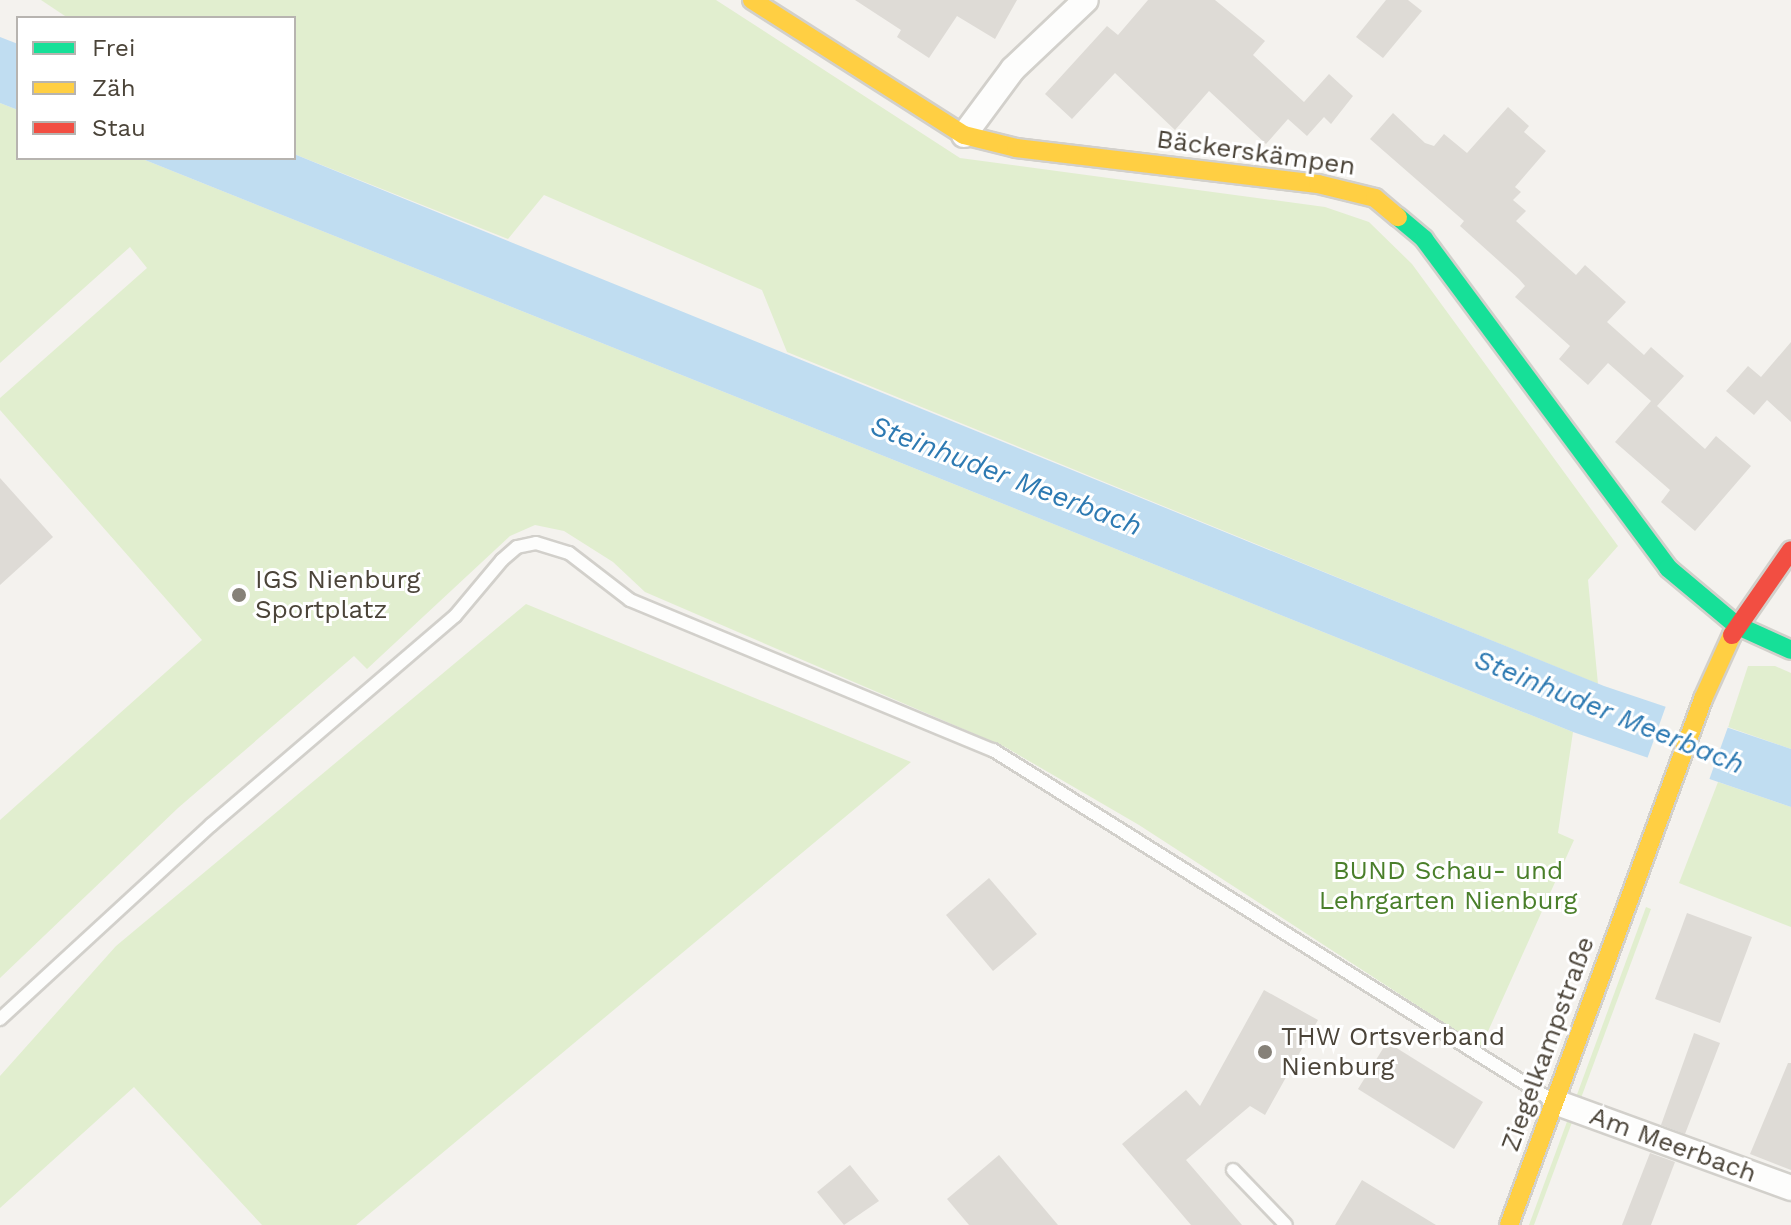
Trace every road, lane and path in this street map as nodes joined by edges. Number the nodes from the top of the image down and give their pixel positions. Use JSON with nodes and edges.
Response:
{"nodes":[{"id":1,"x":752,"y":0,"type":"edge"},
{"id":2,"x":1086,"y":0,"type":"edge"},
{"id":3,"x":964,"y":135,"type":"junction"},
{"id":4,"x":1791,"y":550,"type":"edge"},
{"id":5,"x":1736,"y":625,"type":"junction"},
{"id":6,"x":1791,"y":650,"type":"edge"},
{"id":7,"x":1,"y":1018,"type":"edge"},
{"id":8,"x":1555,"y":1102,"type":"junction"},
{"id":9,"x":1233,"y":1170,"type":"dead end"},
{"id":10,"x":1791,"y":1188,"type":"edge"},
{"id":11,"x":1286,"y":1225,"type":"edge"},
{"id":12,"x":1509,"y":1225,"type":"edge"}],
"edges":[{"from":1,"to":3,"type":"street","name":"Bäckerskämpen"},
{"from":2,"to":3,"type":"street"},
{"from":3,"to":5,"type":"street","name":"Bäckerskämpen"},
{"from":4,"to":5,"type":"street","name":"Ziegelkampstraße"},
{"from":5,"to":6,"type":"street"},
{"from":5,"to":8,"type":"street","name":"Ziegelkampstraße"},
{"from":7,"to":8,"type":"lane"},
{"from":8,"to":10,"type":"street","name":"Am Meerbach"},
{"from":8,"to":12,"type":"street","name":"Ziegelkampstraße"},
{"from":9,"to":11,"type":"lane"}]}
